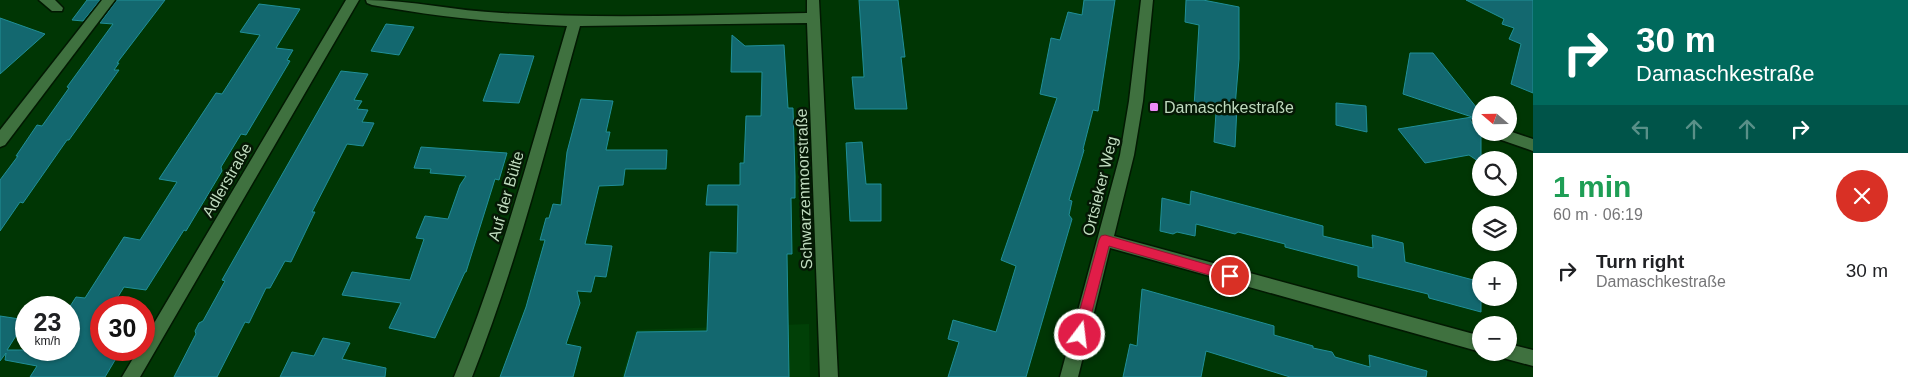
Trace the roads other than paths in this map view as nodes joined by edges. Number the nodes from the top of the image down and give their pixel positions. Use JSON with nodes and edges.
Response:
{"nodes":[{"id":1,"x":45,"y":0,"type":"edge"},
{"id":2,"x":109,"y":0,"type":"edge"},
{"id":3,"x":352,"y":0,"type":"edge"},
{"id":4,"x":372,"y":0,"type":"edge"},
{"id":5,"x":814,"y":0,"type":"edge"},
{"id":6,"x":1148,"y":0,"type":"edge"},
{"id":7,"x":57,"y":8,"type":"dead end"},
{"id":8,"x":814,"y":18,"type":"junction"},
{"id":9,"x":575,"y":21,"type":"junction"},
{"id":10,"x":1518,"y":140,"type":"edge"},
{"id":11,"x":0,"y":141,"type":"edge"},
{"id":12,"x":1533,"y":145,"type":"edge"},
{"id":13,"x":1105,"y":240,"type":"junction"},
{"id":14,"x":1472,"y":342,"type":"edge"},
{"id":15,"x":1517,"y":354,"type":"edge"},
{"id":16,"x":1533,"y":358,"type":"edge"},
{"id":17,"x":131,"y":377,"type":"edge"},
{"id":18,"x":463,"y":377,"type":"edge"},
{"id":19,"x":829,"y":377,"type":"edge"},
{"id":20,"x":1068,"y":377,"type":"edge"}],
"edges":[{"from":1,"to":7,"type":"street"},
{"from":2,"to":11,"type":"street"},
{"from":3,"to":17,"type":"street","name":"Adlerstraße"},
{"from":4,"to":9,"type":"street"},
{"from":5,"to":8,"type":"street","name":"Schwarzenmoorstraße"},
{"from":6,"to":13,"type":"street","name":"Ortsieker Weg"},
{"from":8,"to":9,"type":"street"},
{"from":8,"to":19,"type":"street","name":"Schwarzenmoorstraße"},
{"from":9,"to":18,"type":"street","name":"Auf der Bülte"},
{"from":10,"to":12,"type":"street"},
{"from":13,"to":14,"type":"street"},
{"from":13,"to":20,"type":"street","name":"Ortsieker Weg"},
{"from":15,"to":16,"type":"street"}]}
